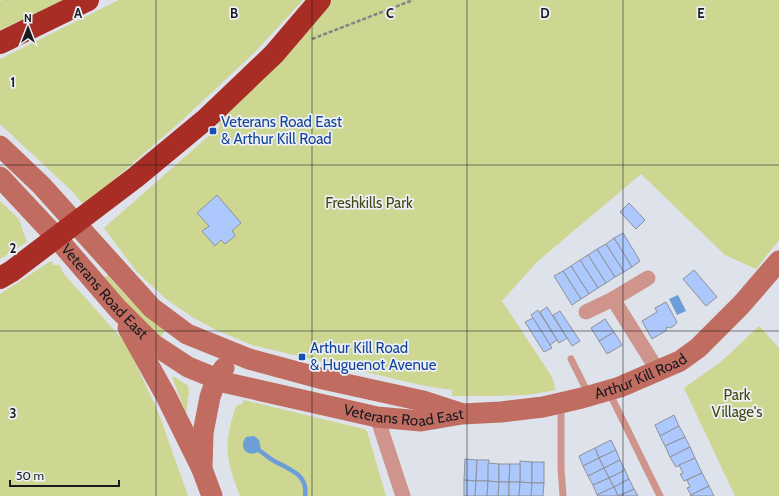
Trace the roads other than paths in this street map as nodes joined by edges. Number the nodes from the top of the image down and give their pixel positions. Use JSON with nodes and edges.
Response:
{"nodes":[{"id":1,"x":88,"y":0,"type":"edge"},
{"id":2,"x":320,"y":0,"type":"edge"},
{"id":3,"x":0,"y":43,"type":"edge"},
{"id":4,"x":0,"y":146,"type":"edge"},
{"id":5,"x":0,"y":177,"type":"edge"},
{"id":6,"x":75,"y":223,"type":"junction"},
{"id":7,"x":56,"y":237,"type":"junction"},
{"id":8,"x":779,"y":261,"type":"edge"},
{"id":9,"x":0,"y":278,"type":"edge"},
{"id":10,"x":648,"y":278,"type":"dead end"},
{"id":11,"x":613,"y":299,"type":"junction"},
{"id":12,"x":117,"y":308,"type":"junction"},
{"id":13,"x":586,"y":312,"type":"dead end"},
{"id":14,"x":232,"y":353,"type":"junction"},
{"id":15,"x":571,"y":359,"type":"dead end"},
{"id":16,"x":658,"y":371,"type":"junction"},
{"id":17,"x":216,"y":380,"type":"junction"},
{"id":18,"x":599,"y":393,"type":"junction"},
{"id":19,"x":561,"y":403,"type":"junction"},
{"id":20,"x":462,"y":414,"type":"junction"},
{"id":21,"x":377,"y":417,"type":"junction"},
{"id":22,"x":202,"y":469,"type":"junction"},
{"id":23,"x":212,"y":496,"type":"edge"},
{"id":24,"x":403,"y":496,"type":"edge"},
{"id":25,"x":563,"y":496,"type":"edge"},
{"id":26,"x":660,"y":496,"type":"edge"}],
"edges":[{"from":1,"to":3,"type":"highway"},
{"from":2,"to":6,"type":"highway"},
{"from":4,"to":6,"type":"street"},
{"from":5,"to":7,"type":"street"},
{"from":6,"to":7,"type":"highway"},
{"from":6,"to":14,"type":"street","name":"Veterans Road East"},
{"from":7,"to":9,"type":"highway"},
{"from":7,"to":12,"type":"street","name":"Veterans Road East"},
{"from":8,"to":16,"type":"street","name":"Arthur Kill Road"},
{"from":10,"to":11,"type":"street"},
{"from":11,"to":13,"type":"street"},
{"from":11,"to":16,"type":"street"},
{"from":12,"to":17,"type":"street","name":"Veterans Road East"},
{"from":12,"to":22,"type":"street"},
{"from":14,"to":17,"type":"street"},
{"from":14,"to":20,"type":"street","name":"Veterans Road East"},
{"from":15,"to":18,"type":"lane"},
{"from":16,"to":18,"type":"street","name":"Arthur Kill Road"},
{"from":17,"to":21,"type":"street","name":"Veterans Road East"},
{"from":17,"to":22,"type":"street"},
{"from":18,"to":19,"type":"street","name":"Arthur Kill Road"},
{"from":18,"to":26,"type":"lane"},
{"from":19,"to":20,"type":"street","name":"Arthur Kill Road"},
{"from":19,"to":25,"type":"lane"},
{"from":20,"to":21,"type":"street","name":"Veterans Road East"},
{"from":21,"to":24,"type":"street"},
{"from":22,"to":23,"type":"street"}]}
